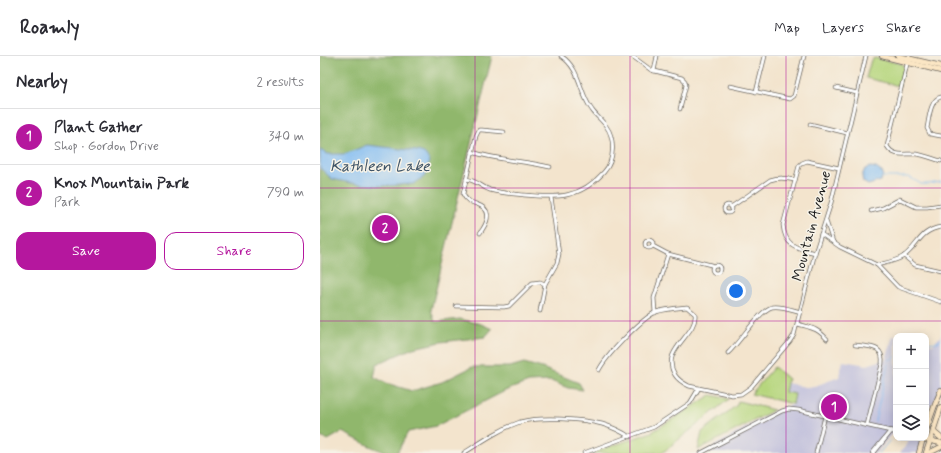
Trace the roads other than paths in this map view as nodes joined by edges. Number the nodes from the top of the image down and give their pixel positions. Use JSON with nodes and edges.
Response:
{"nodes":[{"id":1,"x":561,"y":56,"type":"edge"},
{"id":2,"x":632,"y":56,"type":"edge"},
{"id":3,"x":657,"y":56,"type":"edge"},
{"id":4,"x":765,"y":56,"type":"edge"},
{"id":5,"x":804,"y":56,"type":"edge"},
{"id":6,"x":866,"y":56,"type":"edge"},
{"id":7,"x":882,"y":56,"type":"edge"},
{"id":8,"x":898,"y":56,"type":"edge"},
{"id":9,"x":908,"y":59,"type":"edge"},
{"id":10,"x":941,"y":66,"type":"edge"},
{"id":11,"x":654,"y":71,"type":"junction"},
{"id":12,"x":941,"y":71,"type":"edge"},
{"id":13,"x":730,"y":86,"type":"dead end"},
{"id":14,"x":836,"y":88,"type":"dead end"},
{"id":15,"x":756,"y":92,"type":"junction"},
{"id":16,"x":857,"y":93,"type":"junction"},
{"id":17,"x":941,"y":98,"type":"edge"},
{"id":18,"x":680,"y":109,"type":"dead end"},
{"id":19,"x":810,"y":124,"type":"dead end"},
{"id":20,"x":504,"y":132,"type":"dead end"},
{"id":21,"x":848,"y":133,"type":"junction"},
{"id":22,"x":941,"y":136,"type":"edge"},
{"id":23,"x":472,"y":152,"type":"junction"},
{"id":24,"x":941,"y":161,"type":"edge"},
{"id":25,"x":550,"y":167,"type":"dead end"},
{"id":26,"x":839,"y":168,"type":"junction"},
{"id":27,"x":466,"y":179,"type":"junction"},
{"id":28,"x":795,"y":180,"type":"junction"},
{"id":29,"x":552,"y":197,"type":"junction"},
{"id":30,"x":941,"y":205,"type":"edge"},
{"id":31,"x":731,"y":207,"type":"dead end"},
{"id":32,"x":871,"y":212,"type":"dead end"},
{"id":33,"x":825,"y":219,"type":"junction"},
{"id":34,"x":941,"y":227,"type":"edge"},
{"id":35,"x":480,"y":233,"type":"dead end"},
{"id":36,"x":820,"y":234,"type":"junction"},
{"id":37,"x":833,"y":243,"type":"junction"},
{"id":38,"x":653,"y":246,"type":"dead end"},
{"id":39,"x":815,"y":253,"type":"junction"},
{"id":40,"x":668,"y":254,"type":"junction"},
{"id":41,"x":904,"y":256,"type":"junction"},
{"id":42,"x":877,"y":265,"type":"junction"},
{"id":43,"x":713,"y":266,"type":"dead end"},
{"id":44,"x":941,"y":271,"type":"edge"},
{"id":45,"x":545,"y":284,"type":"junction"},
{"id":46,"x":941,"y":302,"type":"edge"},
{"id":47,"x":456,"y":306,"type":"dead end"},
{"id":48,"x":540,"y":311,"type":"dead end"},
{"id":49,"x":656,"y":312,"type":"junction"},
{"id":50,"x":800,"y":312,"type":"junction"},
{"id":51,"x":798,"y":324,"type":"junction"},
{"id":52,"x":827,"y":340,"type":"dead end"},
{"id":53,"x":855,"y":345,"type":"dead end"},
{"id":54,"x":728,"y":353,"type":"dead end"},
{"id":55,"x":599,"y":370,"type":"dead end"},
{"id":56,"x":699,"y":388,"type":"junction"},
{"id":57,"x":941,"y":390,"type":"edge"},
{"id":58,"x":941,"y":407,"type":"edge"},
{"id":59,"x":825,"y":416,"type":"junction"},
{"id":60,"x":929,"y":422,"type":"edge"},
{"id":61,"x":867,"y":425,"type":"junction"},
{"id":62,"x":933,"y":429,"type":"junction"},
{"id":63,"x":893,"y":432,"type":"edge"},
{"id":64,"x":893,"y":433,"type":"edge"},
{"id":65,"x":630,"y":437,"type":"junction"},
{"id":66,"x":941,"y":438,"type":"edge"},
{"id":67,"x":929,"y":440,"type":"joint"},
{"id":68,"x":922,"y":441,"type":"edge"},
{"id":69,"x":929,"y":441,"type":"edge"},
{"id":70,"x":941,"y":443,"type":"edge"},
{"id":71,"x":941,"y":447,"type":"edge"},
{"id":72,"x":464,"y":453,"type":"edge"},
{"id":73,"x":584,"y":453,"type":"edge"},
{"id":74,"x":701,"y":453,"type":"edge"},
{"id":75,"x":816,"y":453,"type":"edge"},
{"id":76,"x":872,"y":453,"type":"edge"},
{"id":77,"x":920,"y":453,"type":"edge"},
{"id":78,"x":926,"y":453,"type":"edge"},
{"id":79,"x":929,"y":453,"type":"edge"}],
"edges":[{"from":1,"to":29,"type":"street"},
{"from":2,"to":11,"type":"street"},
{"from":3,"to":11,"type":"street"},
{"from":4,"to":15,"type":"street"},
{"from":5,"to":15,"type":"street"},
{"from":6,"to":16,"type":"street","name":"Mountain Avenue"},
{"from":7,"to":9,"type":"main road"},
{"from":8,"to":9,"type":"main road"},
{"from":9,"to":10,"type":"main road"},
{"from":9,"to":12,"type":"main road"},
{"from":9,"to":24,"type":"street"},
{"from":11,"to":18,"type":"street"},
{"from":13,"to":15,"type":"street"},
{"from":14,"to":16,"type":"street"},
{"from":16,"to":21,"type":"street","name":"Mountain Avenue"},
{"from":17,"to":22,"type":"street"},
{"from":19,"to":21,"type":"street"},
{"from":20,"to":23,"type":"street"},
{"from":21,"to":26,"type":"street","name":"Mountain Avenue"},
{"from":23,"to":25,"type":"street"},
{"from":23,"to":27,"type":"street"},
{"from":26,"to":28,"type":"street"},
{"from":26,"to":33,"type":"street","name":"Mountain Avenue"},
{"from":27,"to":29,"type":"street"},
{"from":27,"to":35,"type":"street"},
{"from":28,"to":31,"type":"street"},
{"from":28,"to":39,"type":"street"},
{"from":29,"to":45,"type":"street"},
{"from":30,"to":32,"type":"street"},
{"from":33,"to":36,"type":"street","name":"Mountain Avenue"},
{"from":33,"to":37,"type":"street"},
{"from":34,"to":41,"type":"street"},
{"from":36,"to":37,"type":"street"},
{"from":36,"to":39,"type":"street","name":"Mountain Avenue"},
{"from":37,"to":42,"type":"street"},
{"from":38,"to":40,"type":"street"},
{"from":39,"to":50,"type":"street","name":"Mountain Avenue"},
{"from":40,"to":43,"type":"street"},
{"from":40,"to":49,"type":"street"},
{"from":41,"to":42,"type":"street"},
{"from":41,"to":44,"type":"street"},
{"from":42,"to":46,"type":"street"},
{"from":45,"to":47,"type":"street"},
{"from":45,"to":48,"type":"street"},
{"from":49,"to":55,"type":"street"},
{"from":49,"to":56,"type":"street"},
{"from":50,"to":51,"type":"street","name":"Mountain Avenue"},
{"from":50,"to":54,"type":"street"},
{"from":51,"to":52,"type":"street"},
{"from":51,"to":56,"type":"street","name":"Mountain Avenue"},
{"from":53,"to":61,"type":"street"},
{"from":56,"to":65,"type":"street"},
{"from":57,"to":60,"type":"main road"},
{"from":58,"to":62,"type":"main road"},
{"from":59,"to":61,"type":"street"},
{"from":59,"to":74,"type":"street"},
{"from":59,"to":75,"type":"street"},
{"from":61,"to":63,"type":"street"},
{"from":62,"to":66,"type":"main road"},
{"from":62,"to":67,"type":"main road"},
{"from":64,"to":76,"type":"street"},
{"from":65,"to":72,"type":"street"},
{"from":65,"to":73,"type":"street"},
{"from":67,"to":70,"type":"main road"},
{"from":68,"to":77,"type":"main road"},
{"from":69,"to":78,"type":"main road"},
{"from":71,"to":79,"type":"main road"}]}
